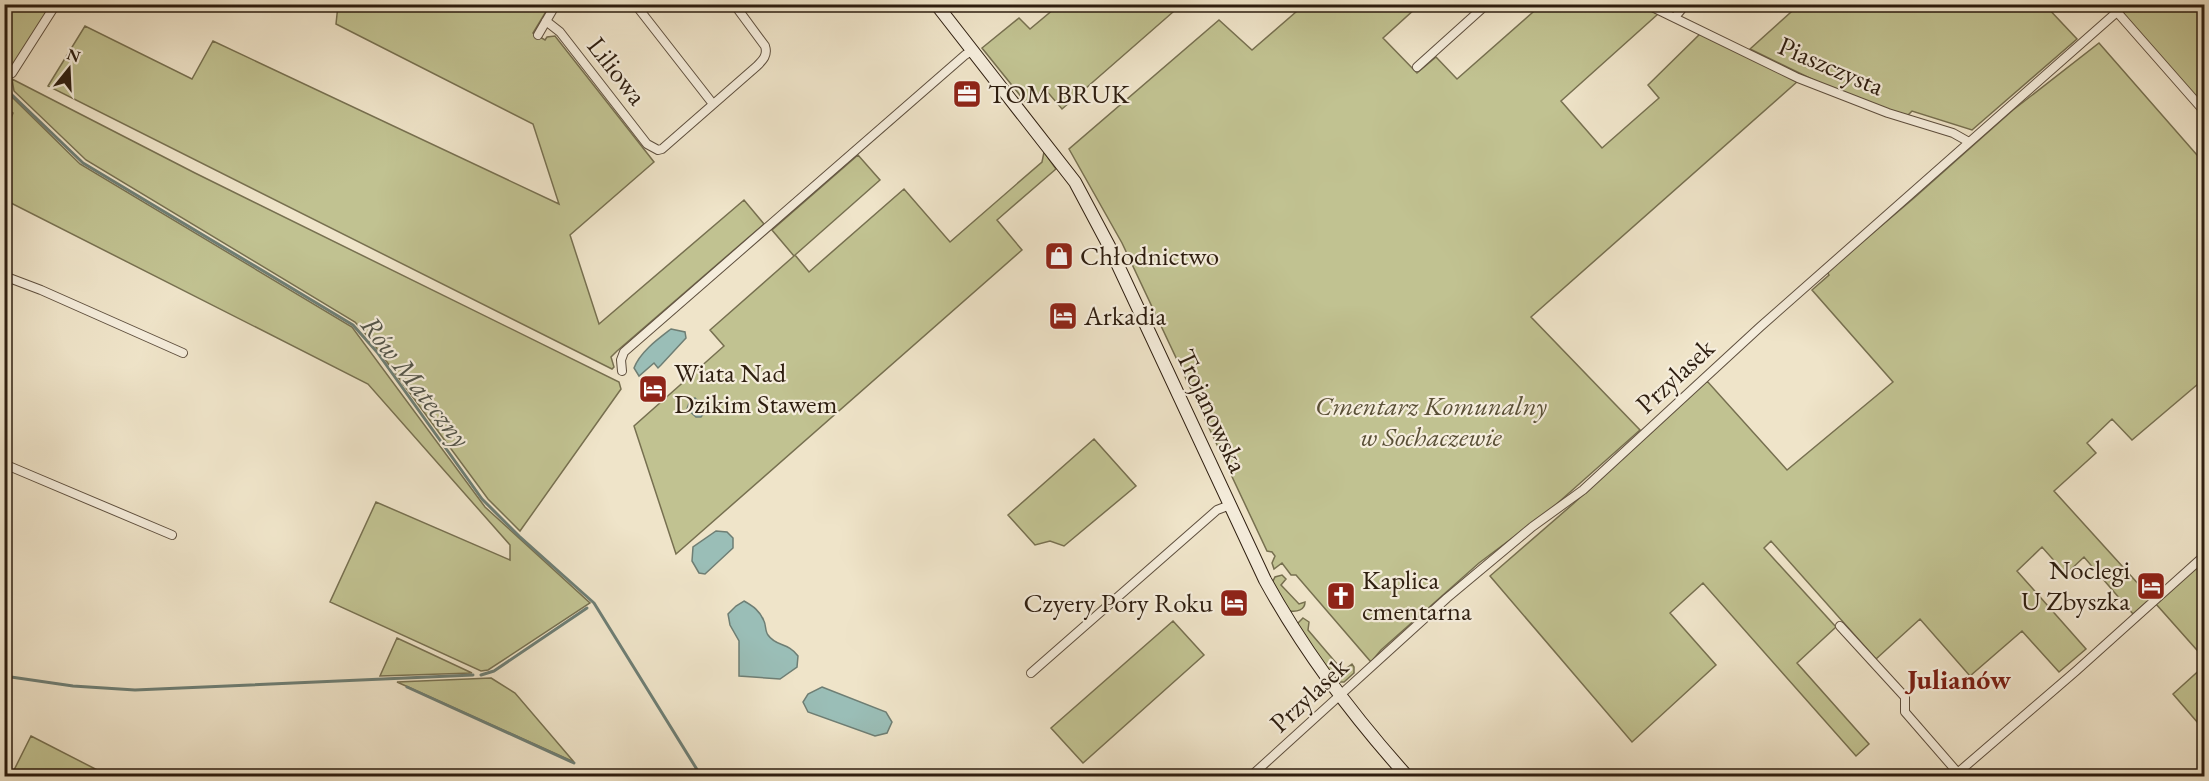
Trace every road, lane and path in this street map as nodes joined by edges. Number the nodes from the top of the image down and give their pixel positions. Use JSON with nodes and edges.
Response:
{"nodes":[{"id":1,"x":56,"y":4,"type":"edge"},
{"id":2,"x":556,"y":4,"type":"edge"},
{"id":3,"x":635,"y":4,"type":"edge"},
{"id":4,"x":734,"y":4,"type":"edge"},
{"id":5,"x":936,"y":4,"type":"edge"},
{"id":6,"x":1487,"y":4,"type":"edge"},
{"id":7,"x":1646,"y":4,"type":"edge"},
{"id":8,"x":1686,"y":4,"type":"edge"},
{"id":9,"x":2126,"y":4,"type":"edge"},
{"id":10,"x":2117,"y":12,"type":"junction"},
{"id":11,"x":1675,"y":17,"type":"junction"},
{"id":12,"x":546,"y":21,"type":"junction"},
{"id":13,"x":538,"y":35,"type":"dead end"},
{"id":14,"x":973,"y":51,"type":"junction"},
{"id":15,"x":1417,"y":67,"type":"dead end"},
{"id":16,"x":12,"y":73,"type":"dead end"},
{"id":17,"x":713,"y":104,"type":"junction"},
{"id":18,"x":2205,"y":111,"type":"edge"},
{"id":19,"x":1969,"y":142,"type":"junction"},
{"id":20,"x":4,"y":276,"type":"edge"},
{"id":21,"x":183,"y":353,"type":"dead end"},
{"id":22,"x":622,"y":371,"type":"dead end"},
{"id":23,"x":4,"y":464,"type":"edge"},
{"id":24,"x":1230,"y":506,"type":"junction"},
{"id":25,"x":172,"y":535,"type":"dead end"},
{"id":26,"x":2205,"y":556,"type":"edge"},
{"id":27,"x":1840,"y":626,"type":"dead end"},
{"id":28,"x":1031,"y":673,"type":"dead end"},
{"id":29,"x":1341,"y":695,"type":"junction"},
{"id":30,"x":1956,"y":775,"type":"edge"},
{"id":31,"x":1252,"y":776,"type":"edge"},
{"id":32,"x":1407,"y":777,"type":"edge"}],
"edges":[{"from":1,"to":16,"type":"street"},
{"from":2,"to":12,"type":"street"},
{"from":3,"to":17,"type":"street"},
{"from":4,"to":17,"type":"street"},
{"from":5,"to":14,"type":"street","name":"Trojanowska"},
{"from":6,"to":15,"type":"street"},
{"from":7,"to":11,"type":"street","name":"Piaszczysta"},
{"from":8,"to":11,"type":"street"},
{"from":9,"to":10,"type":"street","name":"Przylasek"},
{"from":10,"to":18,"type":"street"},
{"from":10,"to":19,"type":"street","name":"Przylasek"},
{"from":11,"to":19,"type":"street","name":"Piaszczysta"},
{"from":12,"to":13,"type":"street"},
{"from":12,"to":17,"type":"street","name":"Liliowa"},
{"from":14,"to":22,"type":"street"},
{"from":14,"to":24,"type":"street","name":"Trojanowska"},
{"from":19,"to":29,"type":"street","name":"Przylasek"},
{"from":20,"to":21,"type":"street"},
{"from":23,"to":25,"type":"street"},
{"from":24,"to":28,"type":"street"},
{"from":24,"to":29,"type":"street","name":"Trojanowska"},
{"from":26,"to":30,"type":"street"},
{"from":27,"to":30,"type":"street"},
{"from":29,"to":31,"type":"street","name":"Przylasek"},
{"from":29,"to":32,"type":"street","name":"Trojanowska"}]}
